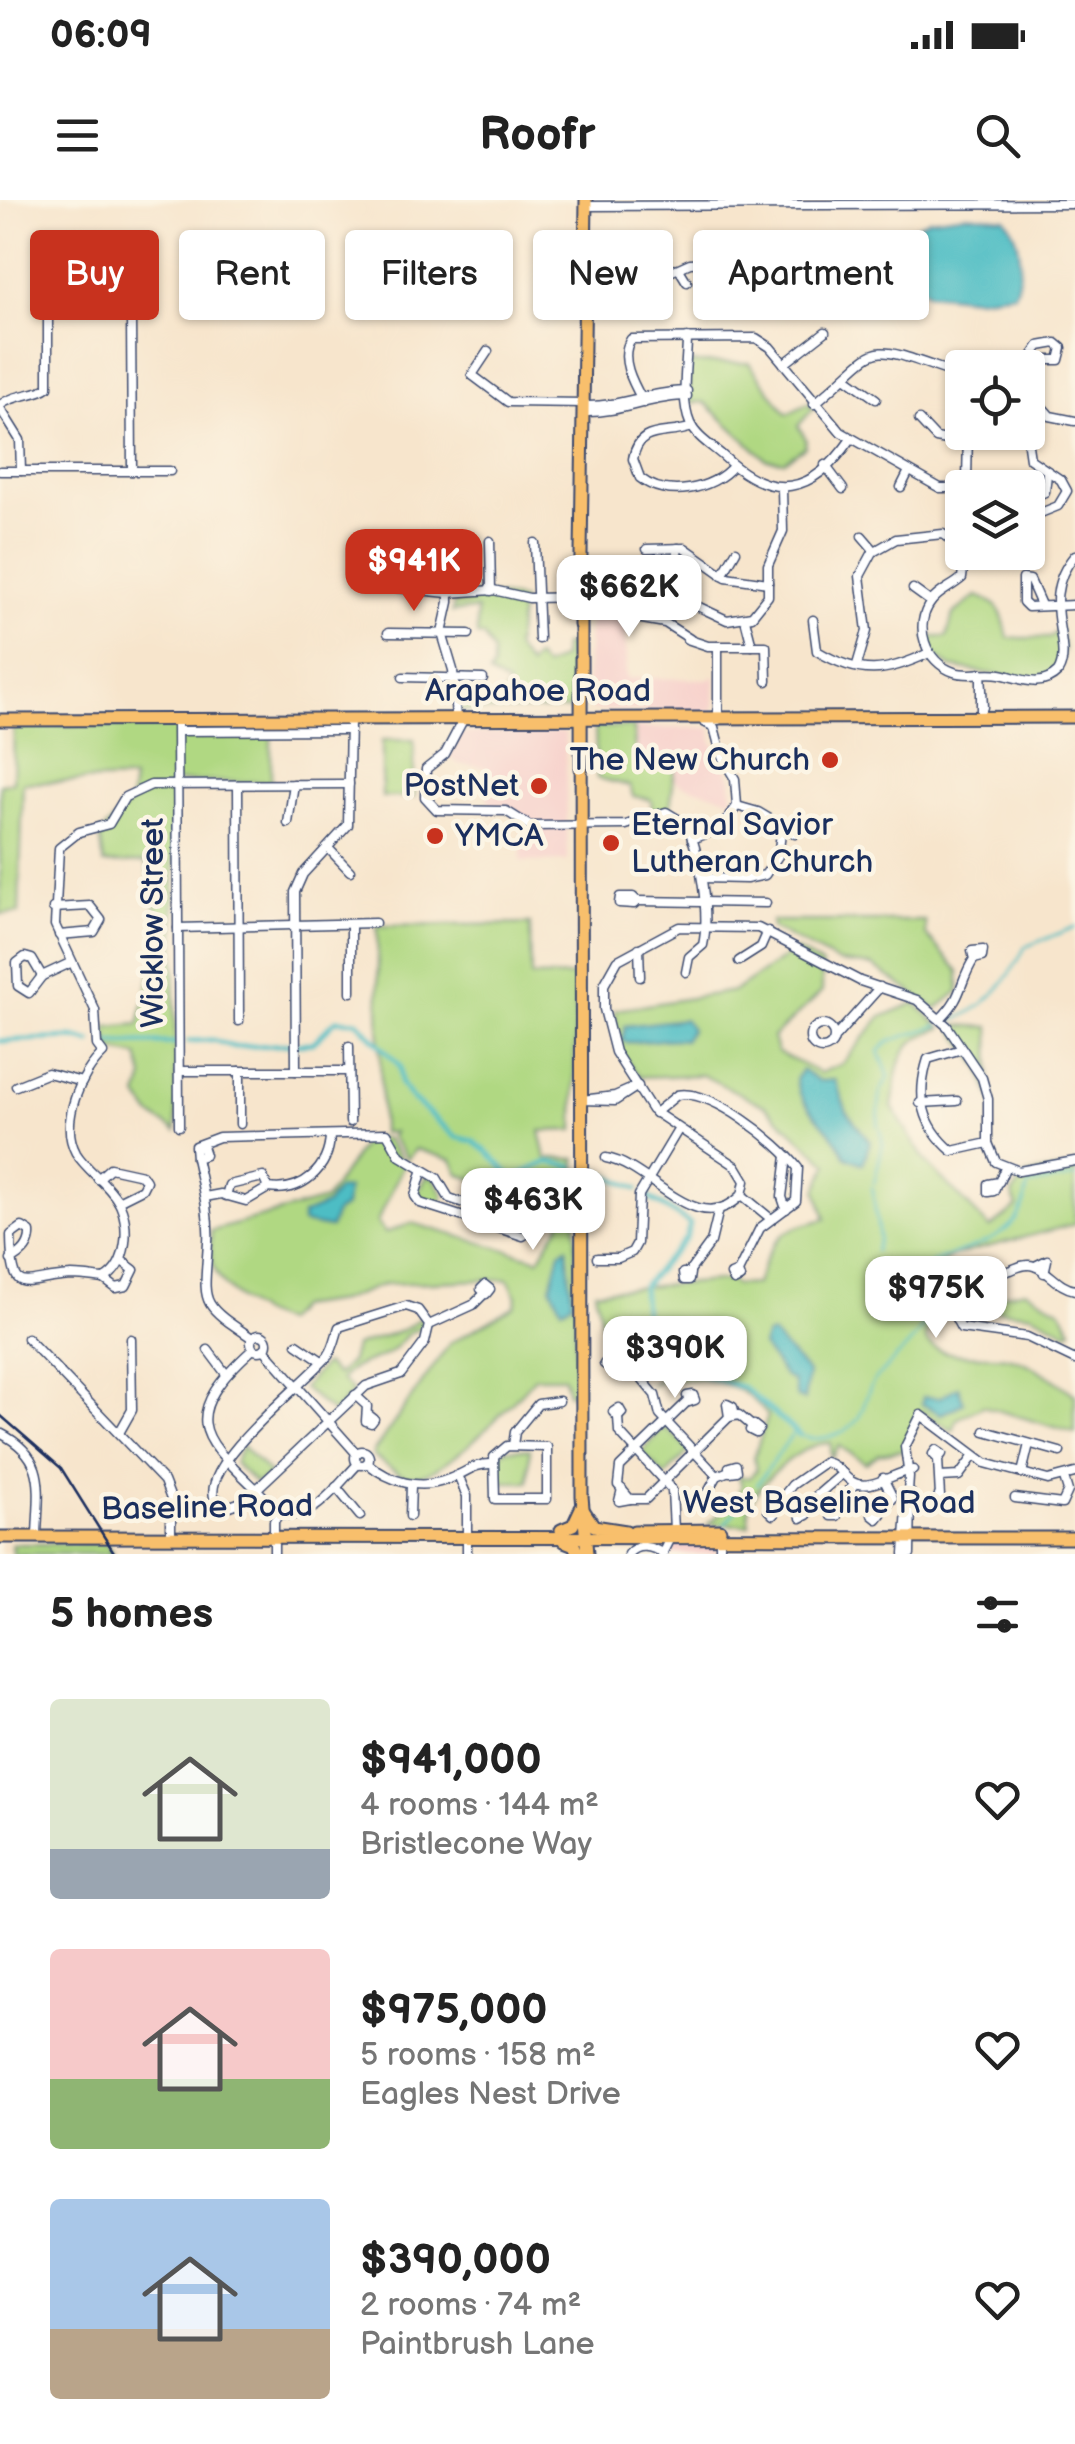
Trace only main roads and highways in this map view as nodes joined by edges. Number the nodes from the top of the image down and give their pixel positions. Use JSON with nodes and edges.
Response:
{"nodes":[{"id":1,"x":586,"y":203,"type":"edge"},
{"id":2,"x":582,"y":717,"type":"junction"},
{"id":3,"x":1075,"y":717,"type":"edge"},
{"id":4,"x":0,"y":720,"type":"edge"},
{"id":5,"x":584,"y":1241,"type":"junction"},
{"id":6,"x":584,"y":1272,"type":"junction"},
{"id":7,"x":582,"y":1504,"type":"junction"},
{"id":8,"x":626,"y":1531,"type":"junction"},
{"id":9,"x":670,"y":1533,"type":"junction"},
{"id":10,"x":558,"y":1534,"type":"junction"},
{"id":11,"x":584,"y":1534,"type":"junction"},
{"id":12,"x":1075,"y":1535,"type":"edge"},
{"id":13,"x":0,"y":1537,"type":"edge"},
{"id":14,"x":607,"y":1538,"type":"junction"},
{"id":15,"x":465,"y":1542,"type":"edge"},
{"id":16,"x":578,"y":1554,"type":"edge"},
{"id":17,"x":590,"y":1554,"type":"edge"}],
"edges":[{"from":1,"to":2,"type":"main road"},
{"from":2,"to":3,"type":"main road","name":"Arapahoe Road"},
{"from":2,"to":4,"type":"main road","name":"Arapahoe Road"},
{"from":2,"to":5,"type":"main road"},
{"from":5,"to":6,"type":"main road"},
{"from":5,"to":6,"type":"main road"},
{"from":6,"to":7,"type":"main road"},
{"from":7,"to":8,"type":"main road"},
{"from":7,"to":10,"type":"main road"},
{"from":7,"to":11,"type":"main road"},
{"from":8,"to":9,"type":"main road","name":"West Baseline Road"},
{"from":8,"to":11,"type":"main road","name":"West Baseline Road"},
{"from":9,"to":12,"type":"main road","name":"West Baseline Road"},
{"from":9,"to":14,"type":"main road","name":"West Baseline Road"},
{"from":10,"to":11,"type":"main road","name":"Baseline Road"},
{"from":10,"to":15,"type":"main road","name":"Baseline Road"},
{"from":10,"to":15,"type":"main road","name":"Baseline Road"},
{"from":10,"to":16,"type":"main road"},
{"from":11,"to":14,"type":"main road","name":"West Baseline Road"},
{"from":11,"to":17,"type":"main road"},
{"from":13,"to":15,"type":"main road","name":"Baseline Road"},
{"from":14,"to":17,"type":"main road"}]}
